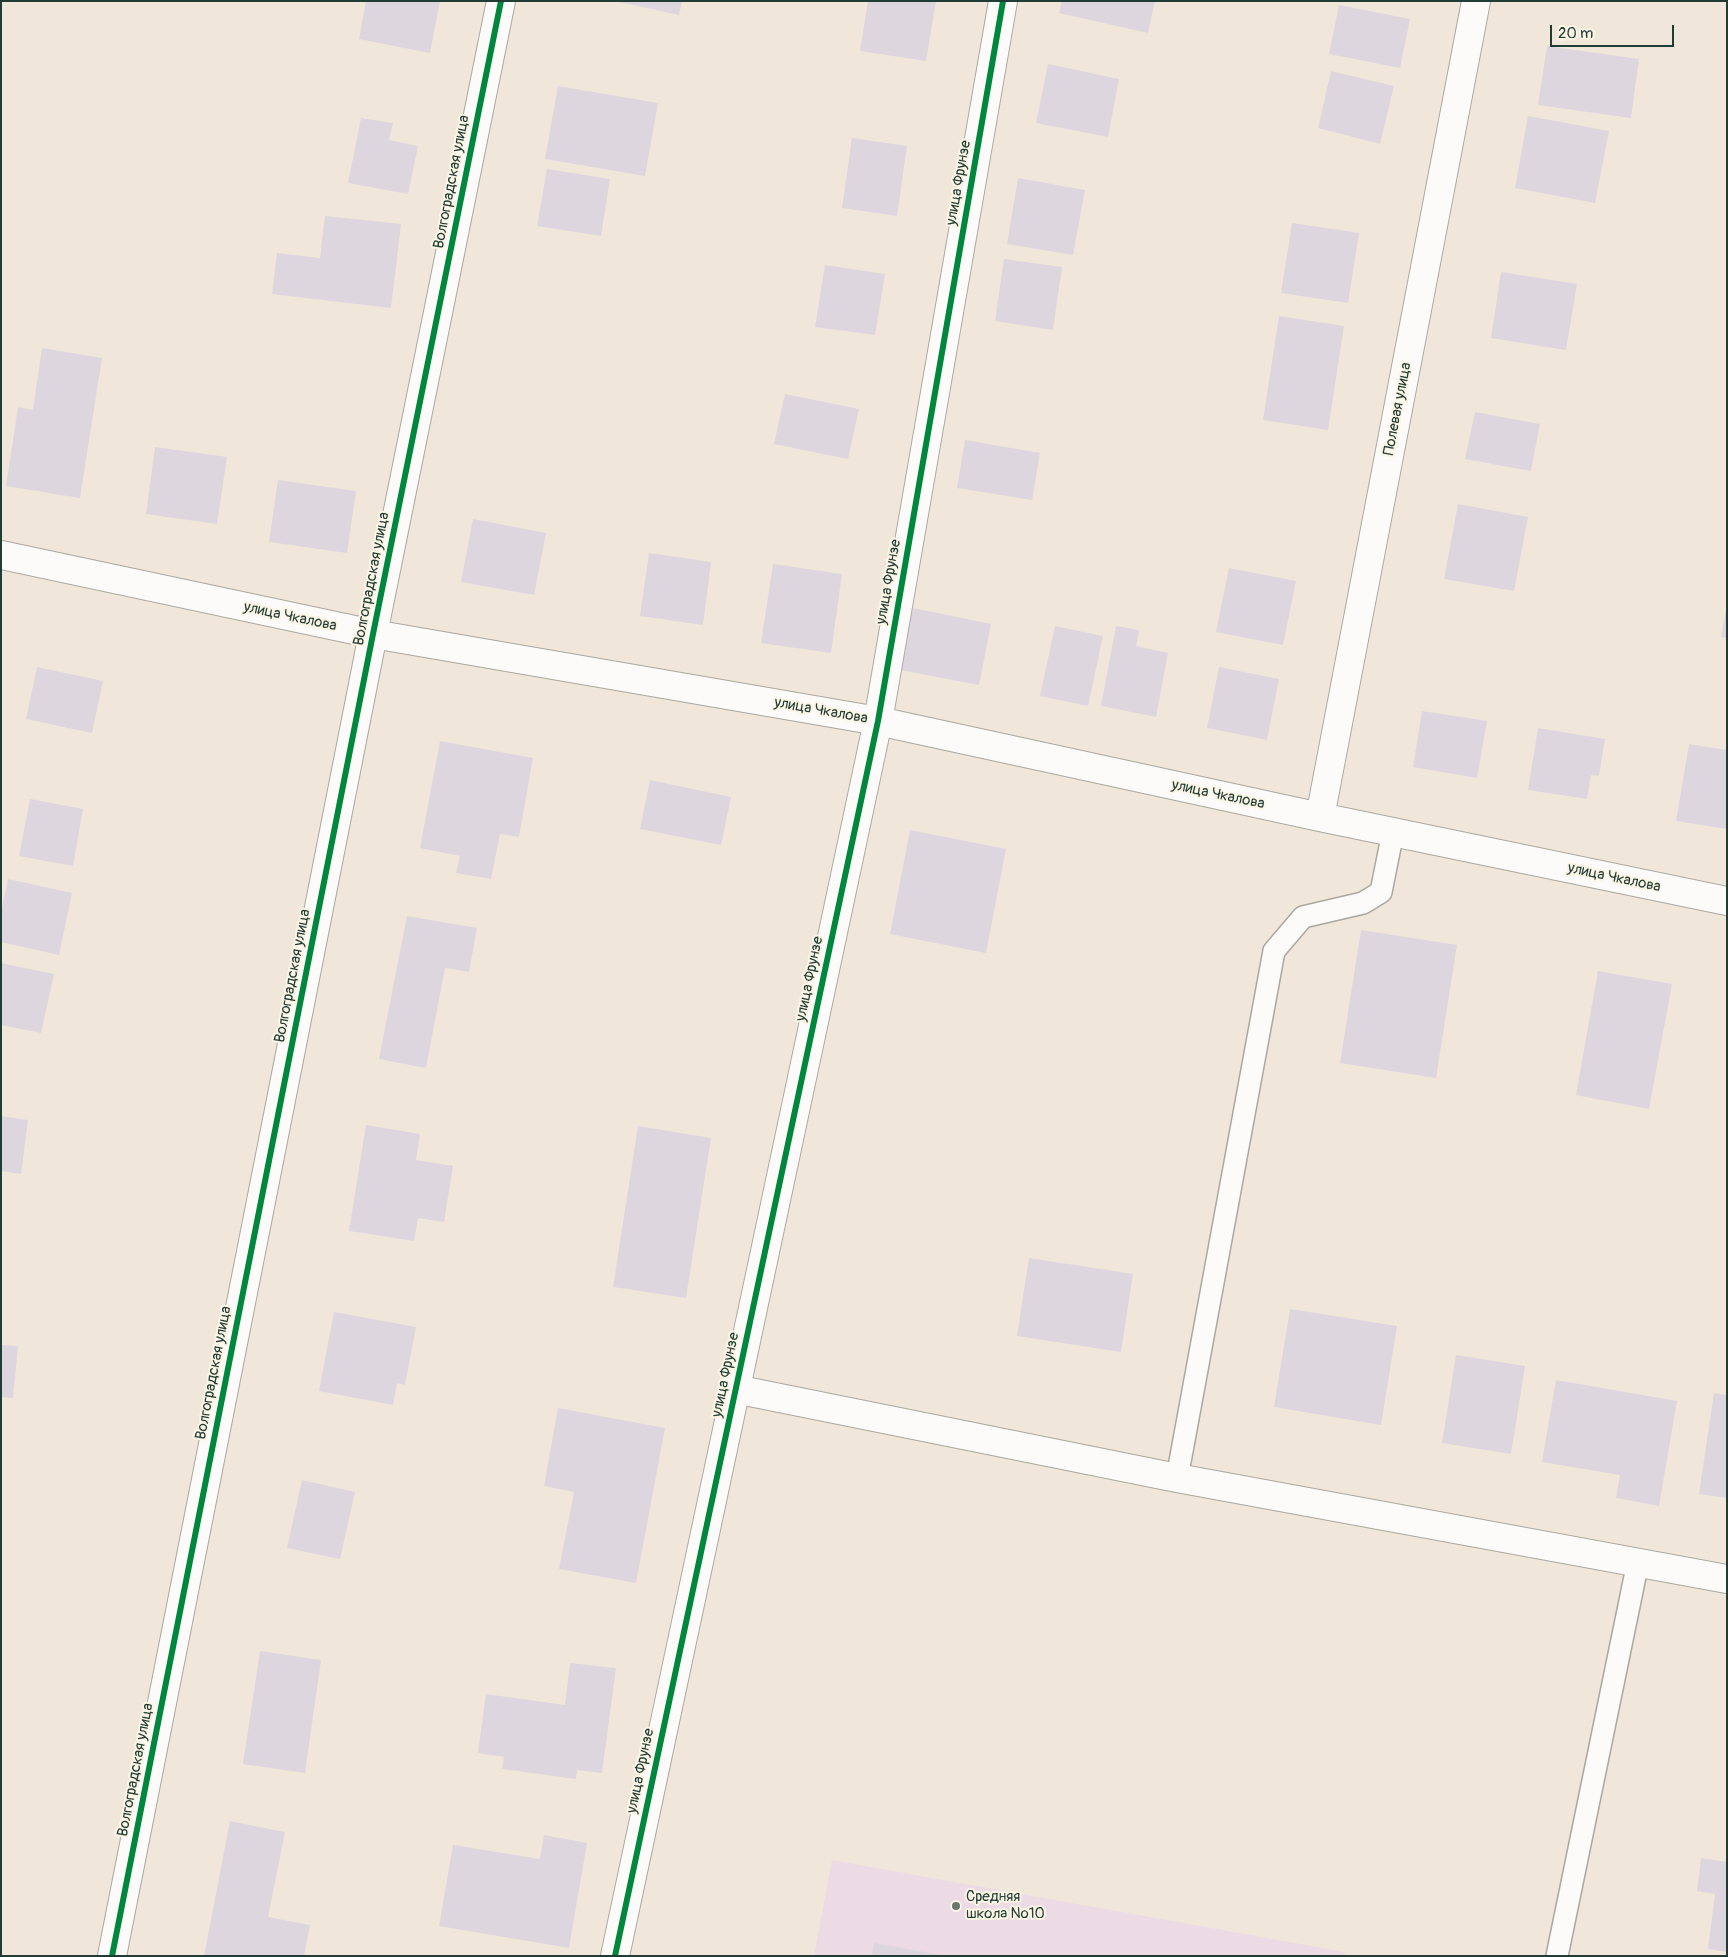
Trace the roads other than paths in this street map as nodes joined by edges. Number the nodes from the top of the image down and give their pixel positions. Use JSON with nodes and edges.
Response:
{"nodes":[{"id":1,"x":501,"y":1,"type":"edge"},
{"id":2,"x":1003,"y":1,"type":"edge"},
{"id":3,"x":1476,"y":1,"type":"edge"},
{"id":4,"x":1,"y":555,"type":"edge"},
{"id":5,"x":373,"y":634,"type":"junction"},
{"id":6,"x":878,"y":721,"type":"junction"},
{"id":7,"x":1320,"y":817,"type":"junction"},
{"id":8,"x":1393,"y":832,"type":"junction"},
{"id":9,"x":1727,"y":901,"type":"edge"},
{"id":10,"x":735,"y":1389,"type":"junction"},
{"id":11,"x":1177,"y":1478,"type":"junction"},
{"id":12,"x":1638,"y":1562,"type":"junction"},
{"id":13,"x":1727,"y":1579,"type":"edge"},
{"id":14,"x":112,"y":1956,"type":"edge"},
{"id":15,"x":615,"y":1956,"type":"edge"},
{"id":16,"x":1557,"y":1956,"type":"edge"}],
"edges":[{"from":1,"to":5,"type":"street","name":"Волгоградская улица"},
{"from":2,"to":6,"type":"street","name":"улица Фрунзе"},
{"from":3,"to":7,"type":"street","name":"Полевая улица"},
{"from":4,"to":5,"type":"street","name":"улица Чкалова"},
{"from":5,"to":6,"type":"street","name":"улица Чкалова"},
{"from":5,"to":14,"type":"street","name":"Волгоградская улица"},
{"from":6,"to":7,"type":"street","name":"улица Чкалова"},
{"from":6,"to":10,"type":"street","name":"улица Фрунзе"},
{"from":7,"to":8,"type":"street","name":"улица Чкалова"},
{"from":8,"to":9,"type":"street","name":"улица Чкалова"},
{"from":8,"to":11,"type":"lane"},
{"from":10,"to":11,"type":"street"},
{"from":10,"to":15,"type":"street","name":"улица Фрунзе"},
{"from":11,"to":12,"type":"street"},
{"from":12,"to":13,"type":"street"},
{"from":12,"to":16,"type":"lane"}]}
